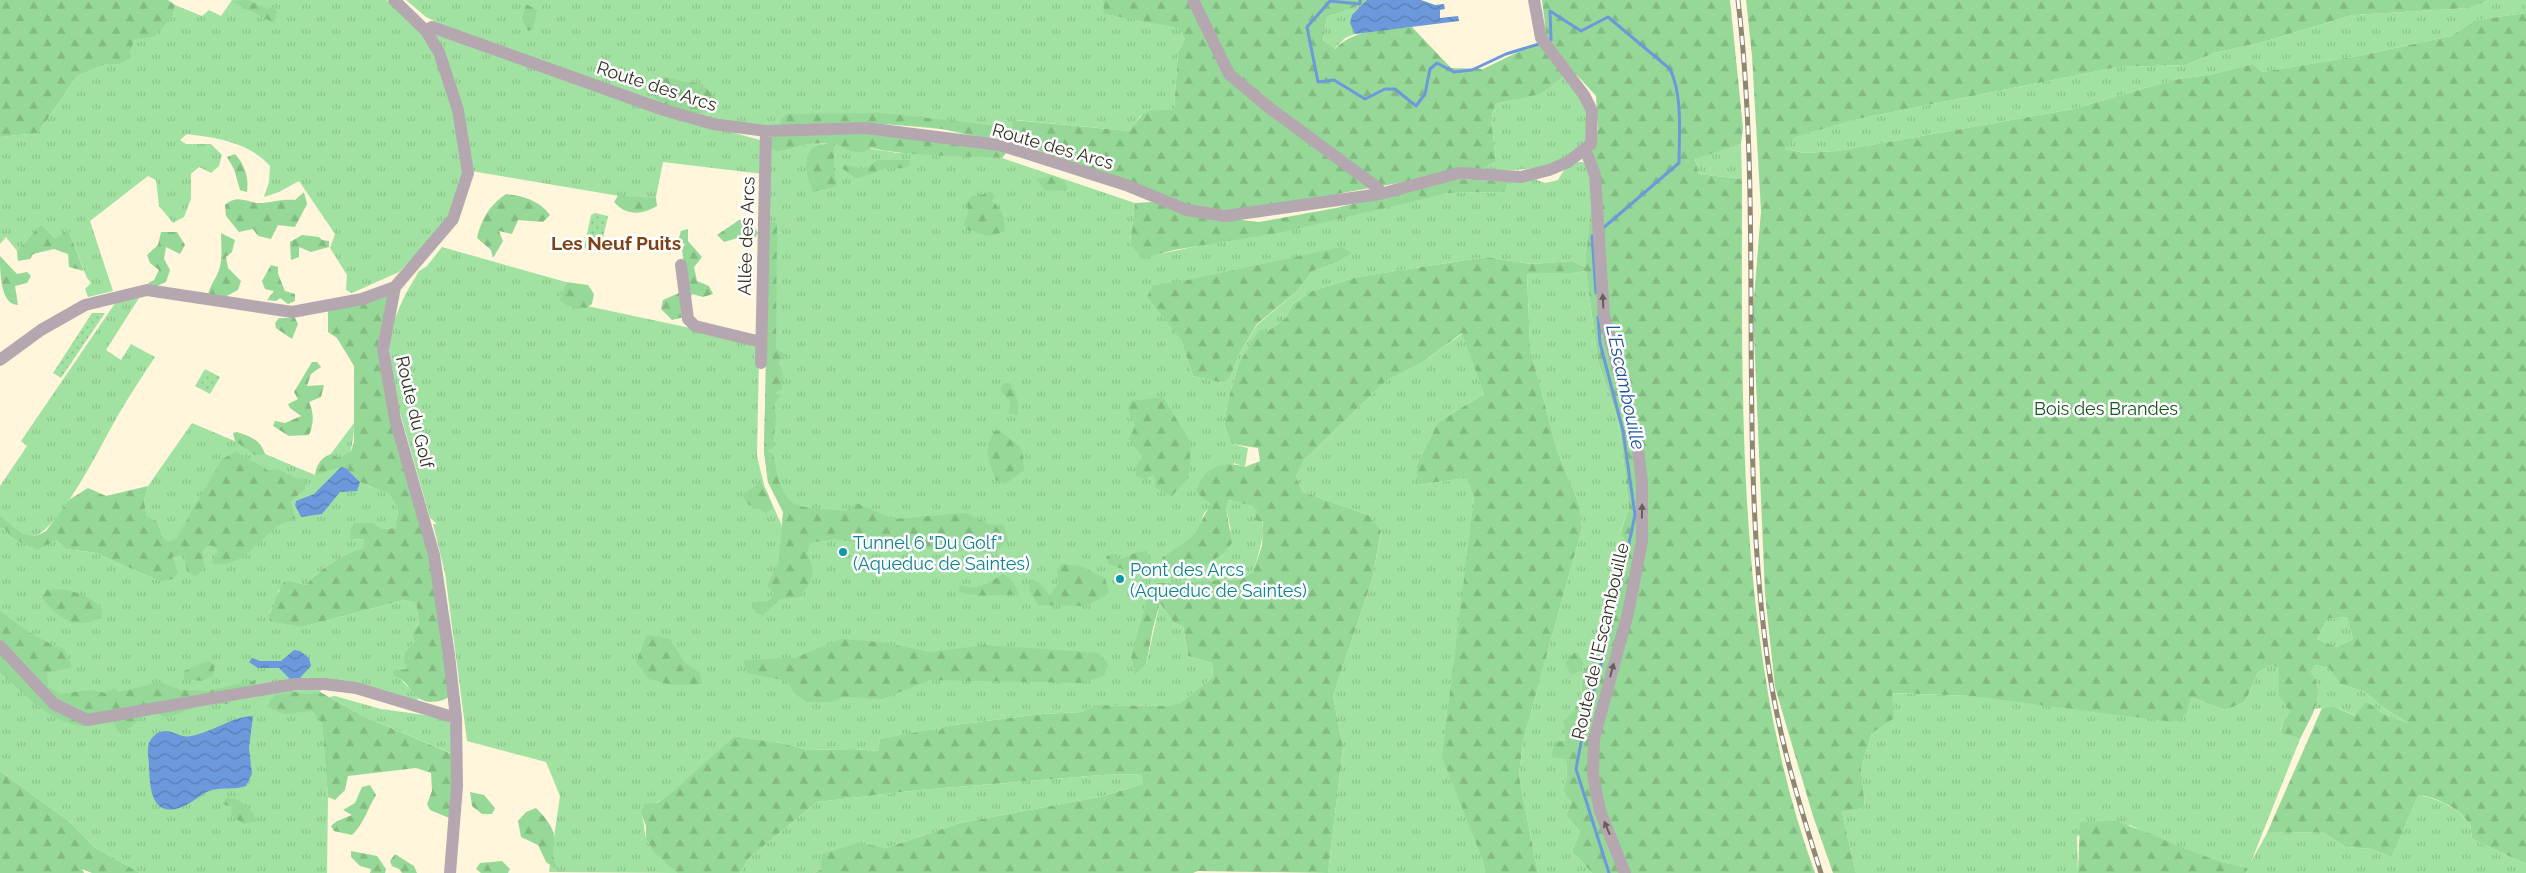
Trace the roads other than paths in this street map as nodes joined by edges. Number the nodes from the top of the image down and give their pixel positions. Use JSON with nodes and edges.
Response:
{"nodes":[{"id":1,"x":394,"y":0,"type":"edge"},
{"id":2,"x":1194,"y":0,"type":"edge"},
{"id":3,"x":1534,"y":0,"type":"edge"},
{"id":4,"x":426,"y":31,"type":"junction"},
{"id":5,"x":766,"y":131,"type":"junction"},
{"id":6,"x":1584,"y":150,"type":"junction"},
{"id":7,"x":1380,"y":194,"type":"junction"},
{"id":8,"x":681,"y":264,"type":"dead end"},
{"id":9,"x":396,"y":287,"type":"junction"},
{"id":10,"x":761,"y":342,"type":"junction"},
{"id":11,"x":0,"y":360,"type":"edge"},
{"id":12,"x":761,"y":363,"type":"dead end"},
{"id":13,"x":0,"y":646,"type":"edge"},
{"id":14,"x":456,"y":718,"type":"junction"},
{"id":15,"x":450,"y":873,"type":"edge"},
{"id":16,"x":1626,"y":873,"type":"edge"}],
"edges":[{"from":1,"to":4,"type":"street","name":"Route du Golf"},
{"from":2,"to":7,"type":"street"},
{"from":3,"to":6,"type":"street"},
{"from":4,"to":5,"type":"street","name":"Route des Arcs"},
{"from":4,"to":9,"type":"street","name":"Route du Golf"},
{"from":5,"to":7,"type":"street","name":"Route des Arcs"},
{"from":5,"to":10,"type":"street","name":"Allée des Arcs"},
{"from":6,"to":7,"type":"street","name":"Route des Arcs"},
{"from":16,"to":6,"type":"street","name":"Route de l'Escambouille","one_way":true},
{"from":8,"to":10,"type":"street"},
{"from":9,"to":11,"type":"street"},
{"from":9,"to":14,"type":"street","name":"Route du Golf"},
{"from":10,"to":12,"type":"street","name":"Allée des Arcs"},
{"from":13,"to":14,"type":"street"},
{"from":14,"to":15,"type":"street","name":"Route du Golf"}]}
